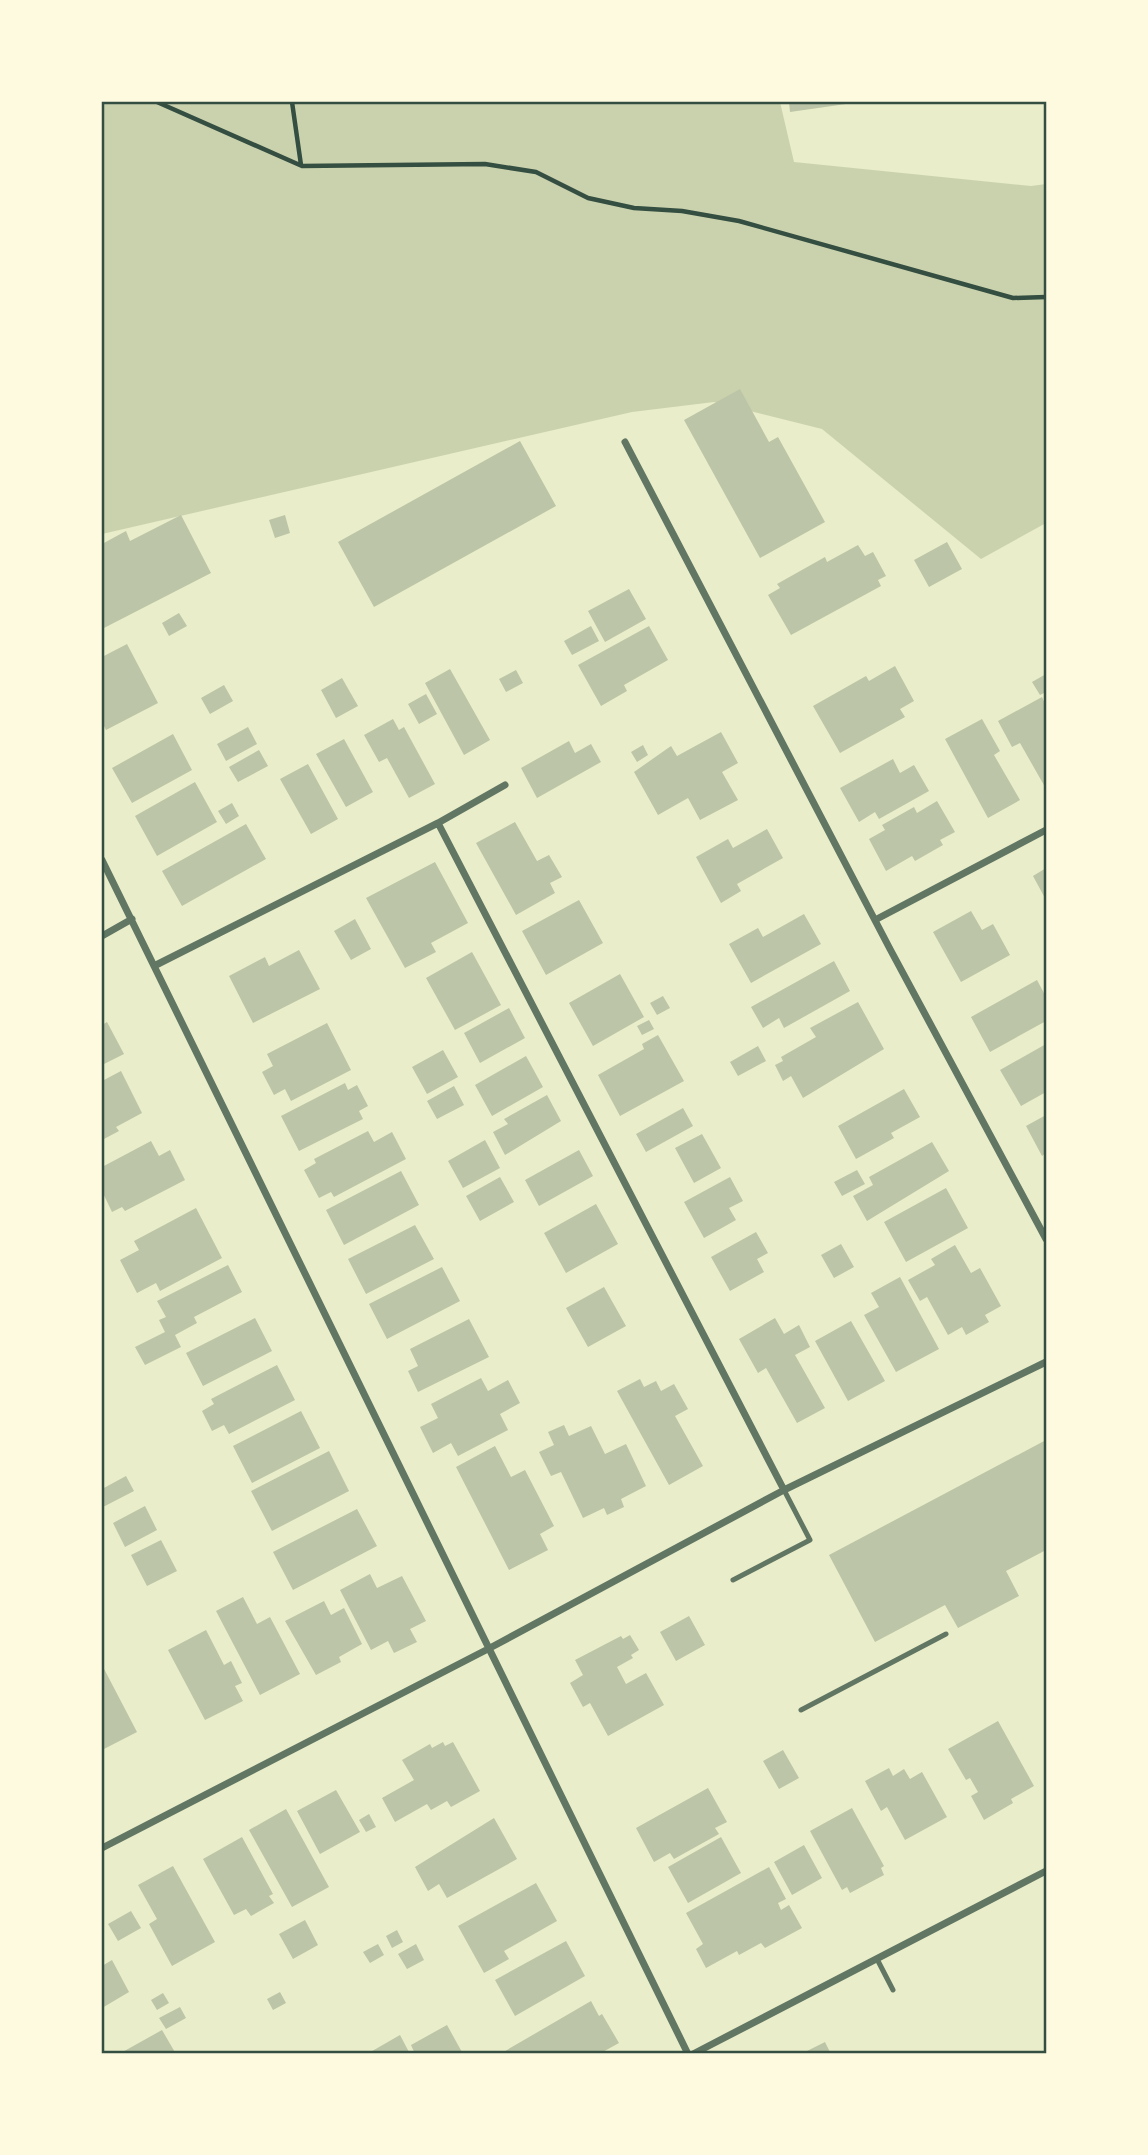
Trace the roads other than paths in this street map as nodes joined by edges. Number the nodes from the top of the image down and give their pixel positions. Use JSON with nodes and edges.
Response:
{"nodes":[{"id":1,"x":625,"y":442,"type":"dead end"},
{"id":2,"x":505,"y":785,"type":"dead end"},
{"id":3,"x":438,"y":823,"type":"junction"},
{"id":4,"x":1046,"y":830,"type":"edge"},
{"id":5,"x":102,"y":860,"type":"edge"},
{"id":6,"x":132,"y":919,"type":"junction"},
{"id":7,"x":875,"y":920,"type":"junction"},
{"id":8,"x":102,"y":936,"type":"edge"},
{"id":9,"x":156,"y":965,"type":"junction"},
{"id":10,"x":1046,"y":1239,"type":"edge"},
{"id":11,"x":1046,"y":1362,"type":"edge"},
{"id":12,"x":784,"y":1490,"type":"junction"},
{"id":13,"x":733,"y":1580,"type":"dead end"},
{"id":14,"x":946,"y":1634,"type":"dead end"},
{"id":15,"x":488,"y":1649,"type":"junction"},
{"id":16,"x":801,"y":1710,"type":"dead end"},
{"id":17,"x":102,"y":1847,"type":"edge"},
{"id":18,"x":1046,"y":1871,"type":"edge"},
{"id":19,"x":877,"y":1959,"type":"junction"},
{"id":20,"x":893,"y":1990,"type":"dead end"},
{"id":21,"x":691,"y":2053,"type":"edge"}],
"edges":[{"from":1,"to":7,"type":"street"},
{"from":2,"to":3,"type":"street"},
{"from":3,"to":9,"type":"street"},
{"from":3,"to":12,"type":"street"},
{"from":4,"to":7,"type":"street"},
{"from":5,"to":6,"type":"street"},
{"from":6,"to":8,"type":"street"},
{"from":6,"to":9,"type":"street"},
{"from":7,"to":10,"type":"street"},
{"from":9,"to":15,"type":"street"},
{"from":11,"to":12,"type":"street"},
{"from":12,"to":13,"type":"lane"},
{"from":12,"to":15,"type":"street"},
{"from":14,"to":16,"type":"lane"},
{"from":15,"to":17,"type":"street"},
{"from":15,"to":21,"type":"street"},
{"from":18,"to":19,"type":"street"},
{"from":19,"to":20,"type":"lane"},
{"from":19,"to":21,"type":"street"}]}
